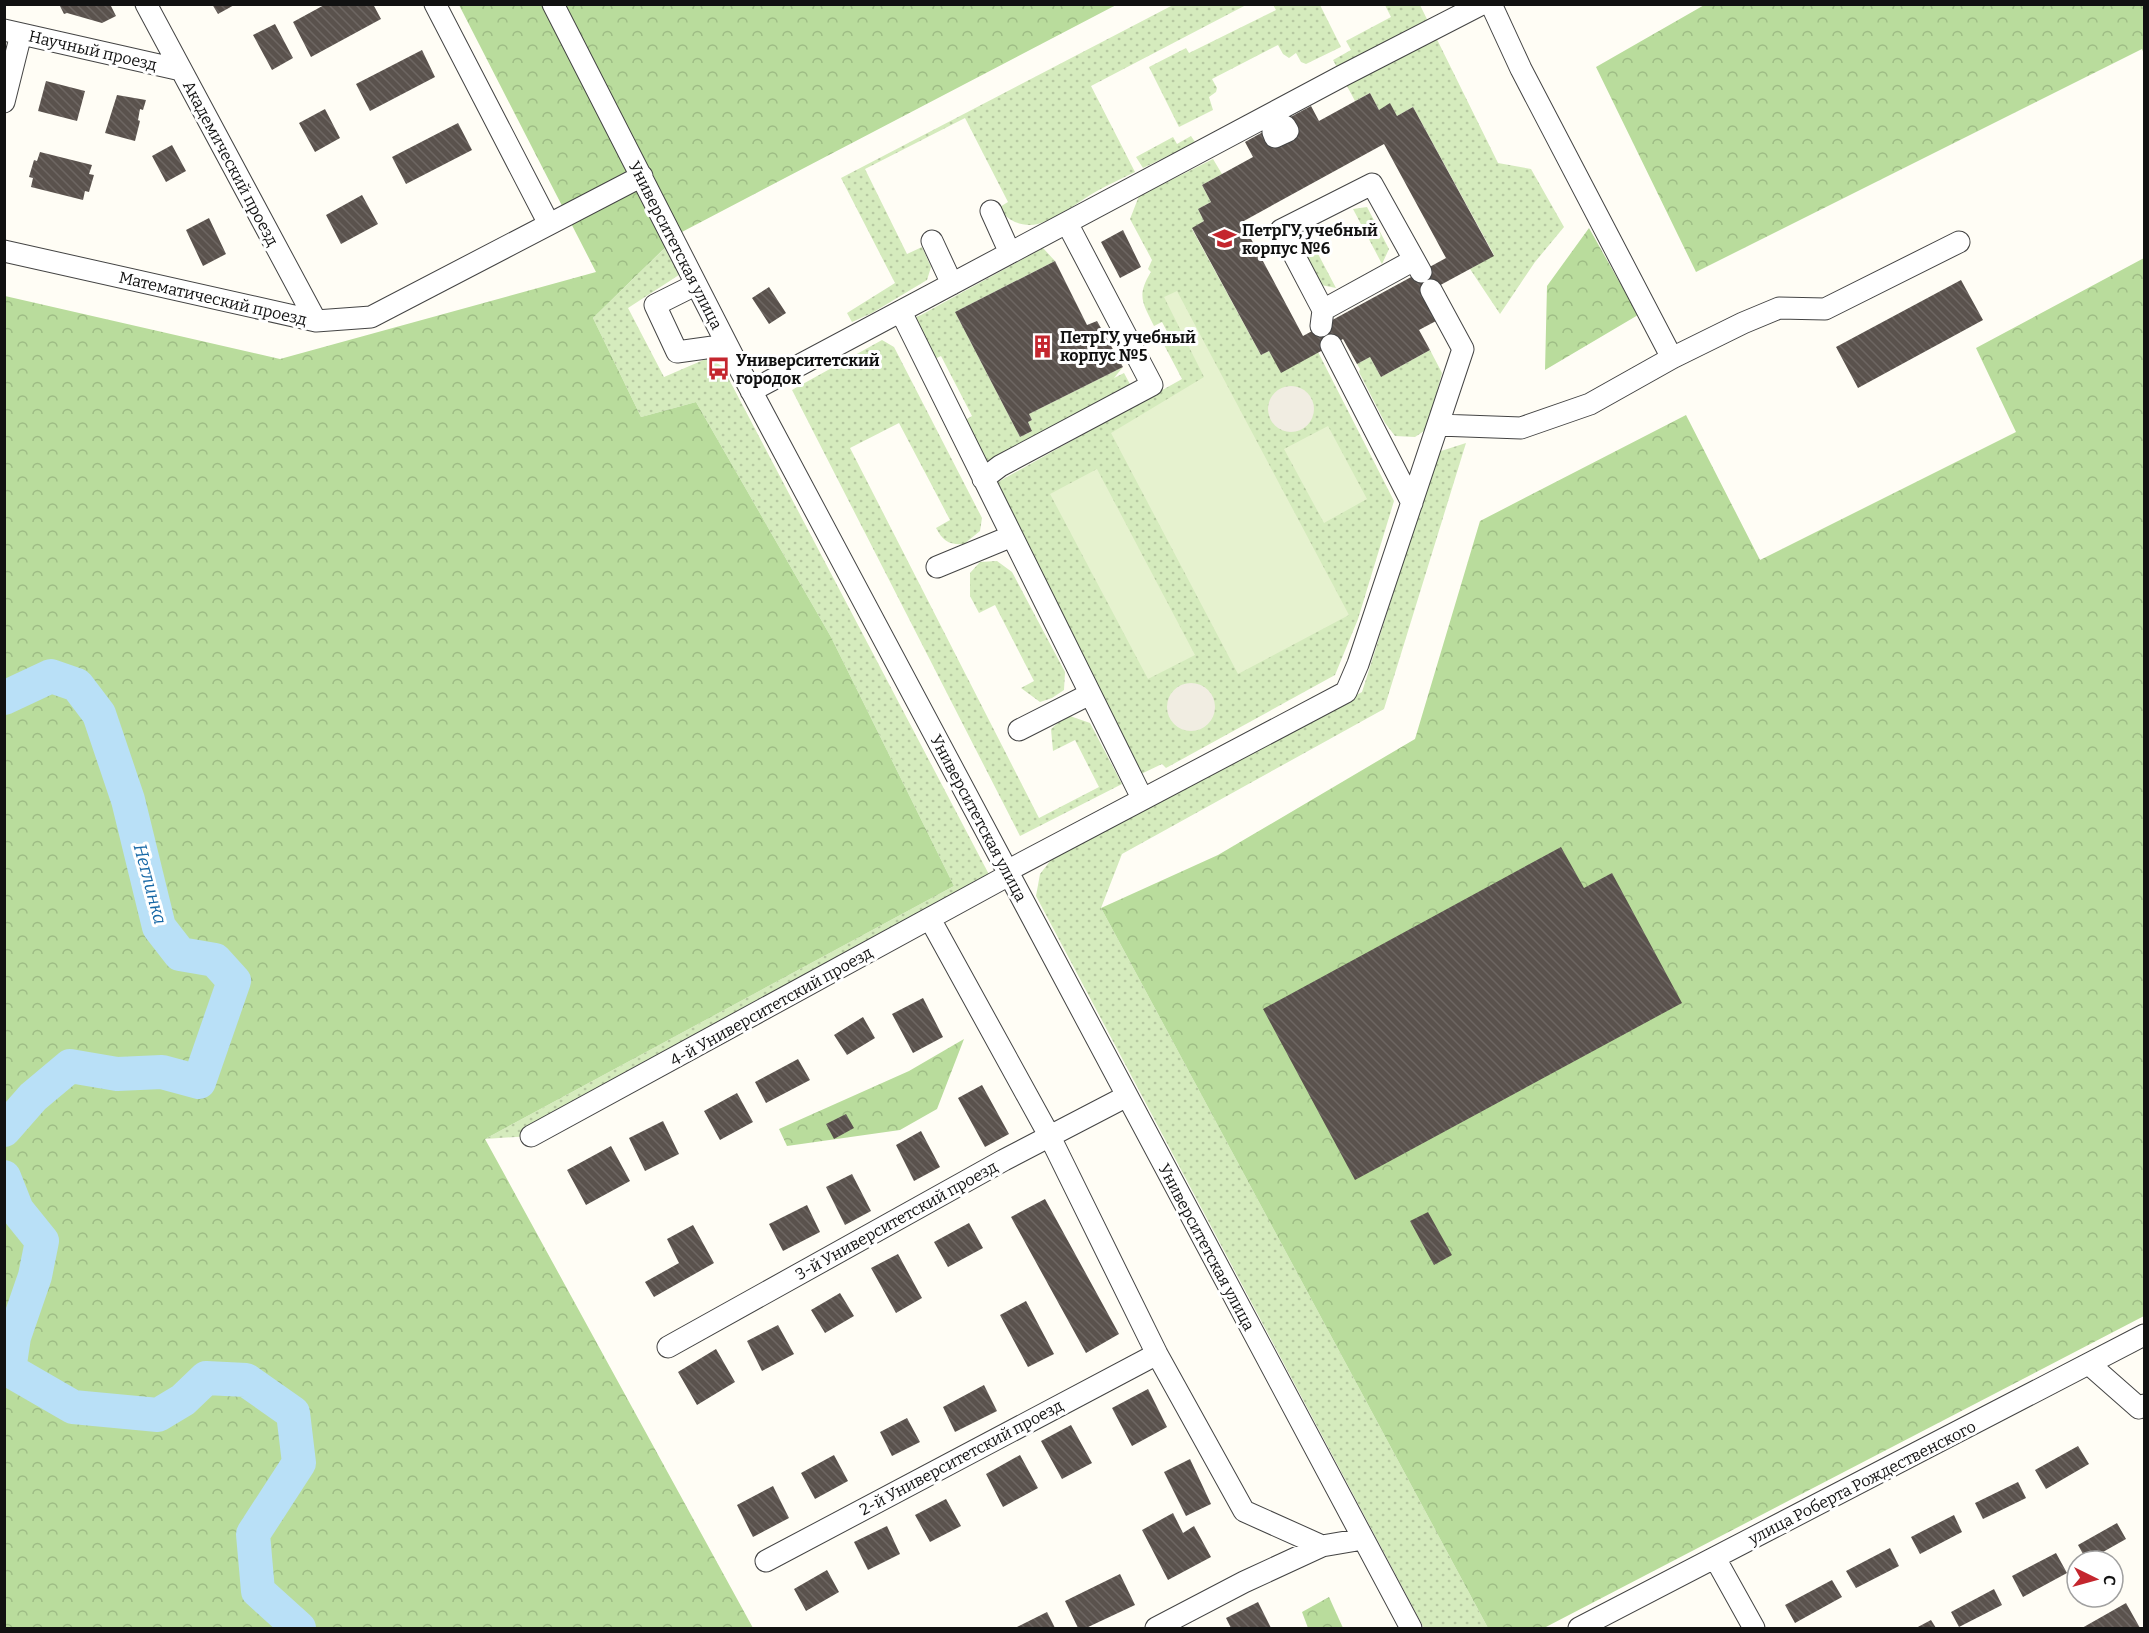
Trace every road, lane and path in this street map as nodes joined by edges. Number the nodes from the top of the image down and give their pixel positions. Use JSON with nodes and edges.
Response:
{"nodes":[{"id":1,"x":146,"y":4,"type":"edge"},
{"id":2,"x":435,"y":4,"type":"edge"},
{"id":3,"x":553,"y":4,"type":"edge"},
{"id":4,"x":1482,"y":4,"type":"edge"},
{"id":5,"x":1491,"y":4,"type":"edge"},
{"id":6,"x":13,"y":32,"type":"edge"},
{"id":7,"x":181,"y":70,"type":"junction"},
{"id":8,"x":4,"y":102,"type":"edge"},
{"id":9,"x":642,"y":176,"type":"junction"},
{"id":10,"x":991,"y":211,"type":"dead end"},
{"id":11,"x":1067,"y":223,"type":"junction"},
{"id":12,"x":549,"y":224,"type":"junction"},
{"id":13,"x":932,"y":241,"type":"dead end"},
{"id":14,"x":1959,"y":242,"type":"dead end"},
{"id":15,"x":4,"y":251,"type":"edge"},
{"id":16,"x":1010,"y":254,"type":"junction"},
{"id":17,"x":1422,"y":274,"type":"junction"},
{"id":18,"x":952,"y":284,"type":"junction"},
{"id":19,"x":695,"y":285,"type":"junction"},
{"id":20,"x":901,"y":312,"type":"junction"},
{"id":21,"x":316,"y":321,"type":"junction"},
{"id":22,"x":727,"y":345,"type":"junction"},
{"id":23,"x":1330,"y":345,"type":"dead end"},
{"id":24,"x":1672,"y":358,"type":"junction"},
{"id":25,"x":751,"y":391,"type":"junction"},
{"id":26,"x":1438,"y":425,"type":"junction"},
{"id":27,"x":983,"y":479,"type":"junction"},
{"id":28,"x":1412,"y":503,"type":"junction"},
{"id":29,"x":1012,"y":536,"type":"junction"},
{"id":30,"x":937,"y":567,"type":"dead end"},
{"id":31,"x":1090,"y":694,"type":"junction"},
{"id":32,"x":1020,"y":730,"type":"dead end"},
{"id":33,"x":1142,"y":798,"type":"junction"},
{"id":34,"x":1008,"y":873,"type":"junction"},
{"id":35,"x":930,"y":919,"type":"junction"},
{"id":36,"x":1127,"y":1096,"type":"junction"},
{"id":37,"x":531,"y":1137,"type":"dead end"},
{"id":38,"x":1050,"y":1137,"type":"junction"},
{"id":39,"x":2145,"y":1335,"type":"edge"},
{"id":40,"x":668,"y":1347,"type":"dead end"},
{"id":41,"x":1157,"y":1354,"type":"junction"},
{"id":42,"x":2089,"y":1364,"type":"junction"},
{"id":43,"x":2145,"y":1405,"type":"edge"},
{"id":44,"x":1363,"y":1539,"type":"junction"},
{"id":45,"x":1322,"y":1546,"type":"junction"},
{"id":46,"x":1715,"y":1558,"type":"junction"},
{"id":47,"x":765,"y":1561,"type":"dead end"},
{"id":48,"x":1156,"y":1629,"type":"edge"},
{"id":49,"x":1411,"y":1629,"type":"edge"},
{"id":50,"x":1578,"y":1629,"type":"edge"},
{"id":51,"x":1754,"y":1629,"type":"edge"}],
"edges":[{"from":1,"to":7,"type":"street","name":"Академический проезд"},
{"from":2,"to":12,"type":"street"},
{"from":3,"to":9,"type":"street","name":"Университетская улица"},
{"from":4,"to":11,"type":"street"},
{"from":5,"to":24,"type":"street"},
{"from":6,"to":7,"type":"street","name":"Научный проезд"},
{"from":6,"to":8,"type":"street"},
{"from":7,"to":21,"type":"street","name":"Академический проезд"},
{"from":9,"to":12,"type":"street","name":"Математический проезд"},
{"from":9,"to":19,"type":"street","name":"Университетская улица"},
{"from":10,"to":16,"type":"street"},
{"from":11,"to":16,"type":"street"},
{"from":11,"to":27,"type":"street"},
{"from":12,"to":21,"type":"street","name":"Математический проезд"},
{"from":13,"to":18,"type":"street"},
{"from":14,"to":24,"type":"street"},
{"from":15,"to":21,"type":"street","name":"Математический проезд"},
{"from":16,"to":18,"type":"street"},
{"from":17,"to":17,"type":"street","name":"4-й Университетский проезд"},
{"from":17,"to":26,"type":"street","name":"4-й Университетский проезд"},
{"from":18,"to":20,"type":"street"},
{"from":19,"to":22,"type":"street","name":"Университетская улица"},
{"from":19,"to":22,"type":"street"},
{"from":20,"to":25,"type":"street"},
{"from":20,"to":27,"type":"street"},
{"from":22,"to":25,"type":"street","name":"Университетская улица"},
{"from":23,"to":28,"type":"street"},
{"from":24,"to":26,"type":"street"},
{"from":25,"to":34,"type":"street","name":"Университетская улица"},
{"from":26,"to":28,"type":"street","name":"4-й Университетский проезд"},
{"from":27,"to":29,"type":"street"},
{"from":28,"to":33,"type":"street","name":"4-й Университетский проезд"},
{"from":29,"to":30,"type":"street"},
{"from":29,"to":31,"type":"street"},
{"from":31,"to":32,"type":"street"},
{"from":31,"to":33,"type":"street"},
{"from":33,"to":34,"type":"street","name":"4-й Университетский проезд"},
{"from":34,"to":35,"type":"street","name":"4-й Университетский проезд"},
{"from":34,"to":36,"type":"street","name":"Университетская улица"},
{"from":35,"to":37,"type":"street","name":"4-й Университетский проезд"},
{"from":35,"to":38,"type":"street"},
{"from":36,"to":38,"type":"street","name":"3-й Университетский проезд"},
{"from":36,"to":44,"type":"street","name":"Университетская улица"},
{"from":38,"to":40,"type":"street","name":"3-й Университетский проезд"},
{"from":38,"to":41,"type":"street"},
{"from":39,"to":42,"type":"street","name":"улица Роберта Рождественского"},
{"from":41,"to":45,"type":"street"},
{"from":41,"to":47,"type":"street","name":"2-й Университетский проезд"},
{"from":42,"to":43,"type":"street"},
{"from":42,"to":46,"type":"street","name":"улица Роберта Рождественского"},
{"from":44,"to":45,"type":"street"},
{"from":44,"to":49,"type":"street","name":"Университетская улица"},
{"from":45,"to":48,"type":"street"},
{"from":46,"to":50,"type":"street","name":"улица Роберта Рождественского"},
{"from":46,"to":51,"type":"street"}]}
